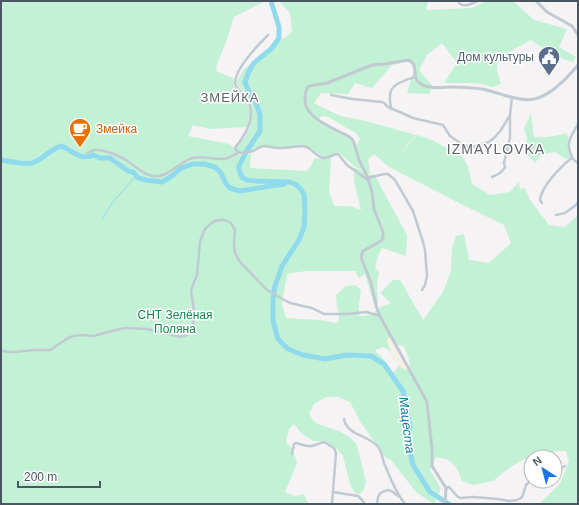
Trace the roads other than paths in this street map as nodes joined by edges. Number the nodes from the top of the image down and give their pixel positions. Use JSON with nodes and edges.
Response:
{"nodes":[{"id":1,"x":458,"y":1,"type":"edge"},
{"id":2,"x":478,"y":1,"type":"edge"},
{"id":3,"x":536,"y":1,"type":"edge"},
{"id":4,"x":268,"y":35,"type":"dead end"},
{"id":5,"x":578,"y":35,"type":"edge"},
{"id":6,"x":578,"y":65,"type":"edge"},
{"id":7,"x":415,"y":77,"type":"junction"},
{"id":8,"x":331,"y":95,"type":"dead end"},
{"id":9,"x":512,"y":97,"type":"junction"},
{"id":10,"x":391,"y":109,"type":"junction"},
{"id":11,"x":510,"y":115,"type":"junction"},
{"id":12,"x":578,"y":124,"type":"edge"},
{"id":13,"x":87,"y":153,"type":"dead end"},
{"id":14,"x":241,"y":153,"type":"junction"},
{"id":15,"x":572,"y":158,"type":"junction"},
{"id":16,"x":578,"y":163,"type":"edge"},
{"id":17,"x":492,"y":177,"type":"dead end"},
{"id":18,"x":368,"y":179,"type":"junction"},
{"id":19,"x":578,"y":202,"type":"edge"},
{"id":20,"x":542,"y":203,"type":"dead end"},
{"id":21,"x":556,"y":215,"type":"dead end"},
{"id":22,"x":422,"y":290,"type":"dead end"},
{"id":23,"x":380,"y":316,"type":"junction"},
{"id":24,"x":1,"y":350,"type":"edge"},
{"id":25,"x":344,"y":419,"type":"dead end"},
{"id":26,"x":292,"y":454,"type":"dead end"},
{"id":27,"x":446,"y":488,"type":"junction"},
{"id":28,"x":525,"y":489,"type":"edge"},
{"id":29,"x":333,"y":492,"type":"junction"},
{"id":30,"x":400,"y":498,"type":"junction"},
{"id":31,"x":332,"y":504,"type":"edge"},
{"id":32,"x":365,"y":504,"type":"edge"},
{"id":33,"x":377,"y":504,"type":"edge"},
{"id":34,"x":405,"y":504,"type":"edge"},
{"id":35,"x":444,"y":504,"type":"edge"}],
"edges":[{"from":1,"to":2,"type":"street"},
{"from":3,"to":5,"type":"street"},
{"from":4,"to":14,"type":"street"},
{"from":6,"to":9,"type":"street"},
{"from":7,"to":9,"type":"street"},
{"from":7,"to":10,"type":"street"},
{"from":7,"to":18,"type":"street"},
{"from":8,"to":10,"type":"street"},
{"from":9,"to":11,"type":"street"},
{"from":10,"to":11,"type":"street"},
{"from":11,"to":17,"type":"street"},
{"from":12,"to":15,"type":"street"},
{"from":13,"to":14,"type":"street"},
{"from":14,"to":18,"type":"street"},
{"from":15,"to":16,"type":"street"},
{"from":15,"to":20,"type":"street"},
{"from":18,"to":22,"type":"street"},
{"from":18,"to":23,"type":"street"},
{"from":19,"to":21,"type":"street"},
{"from":23,"to":24,"type":"street"},
{"from":23,"to":27,"type":"street"},
{"from":25,"to":30,"type":"street"},
{"from":26,"to":29,"type":"street"},
{"from":27,"to":28,"type":"street"},
{"from":27,"to":35,"type":"street"},
{"from":29,"to":31,"type":"street"},
{"from":29,"to":32,"type":"street"},
{"from":30,"to":33,"type":"street"},
{"from":30,"to":34,"type":"street"}]}
